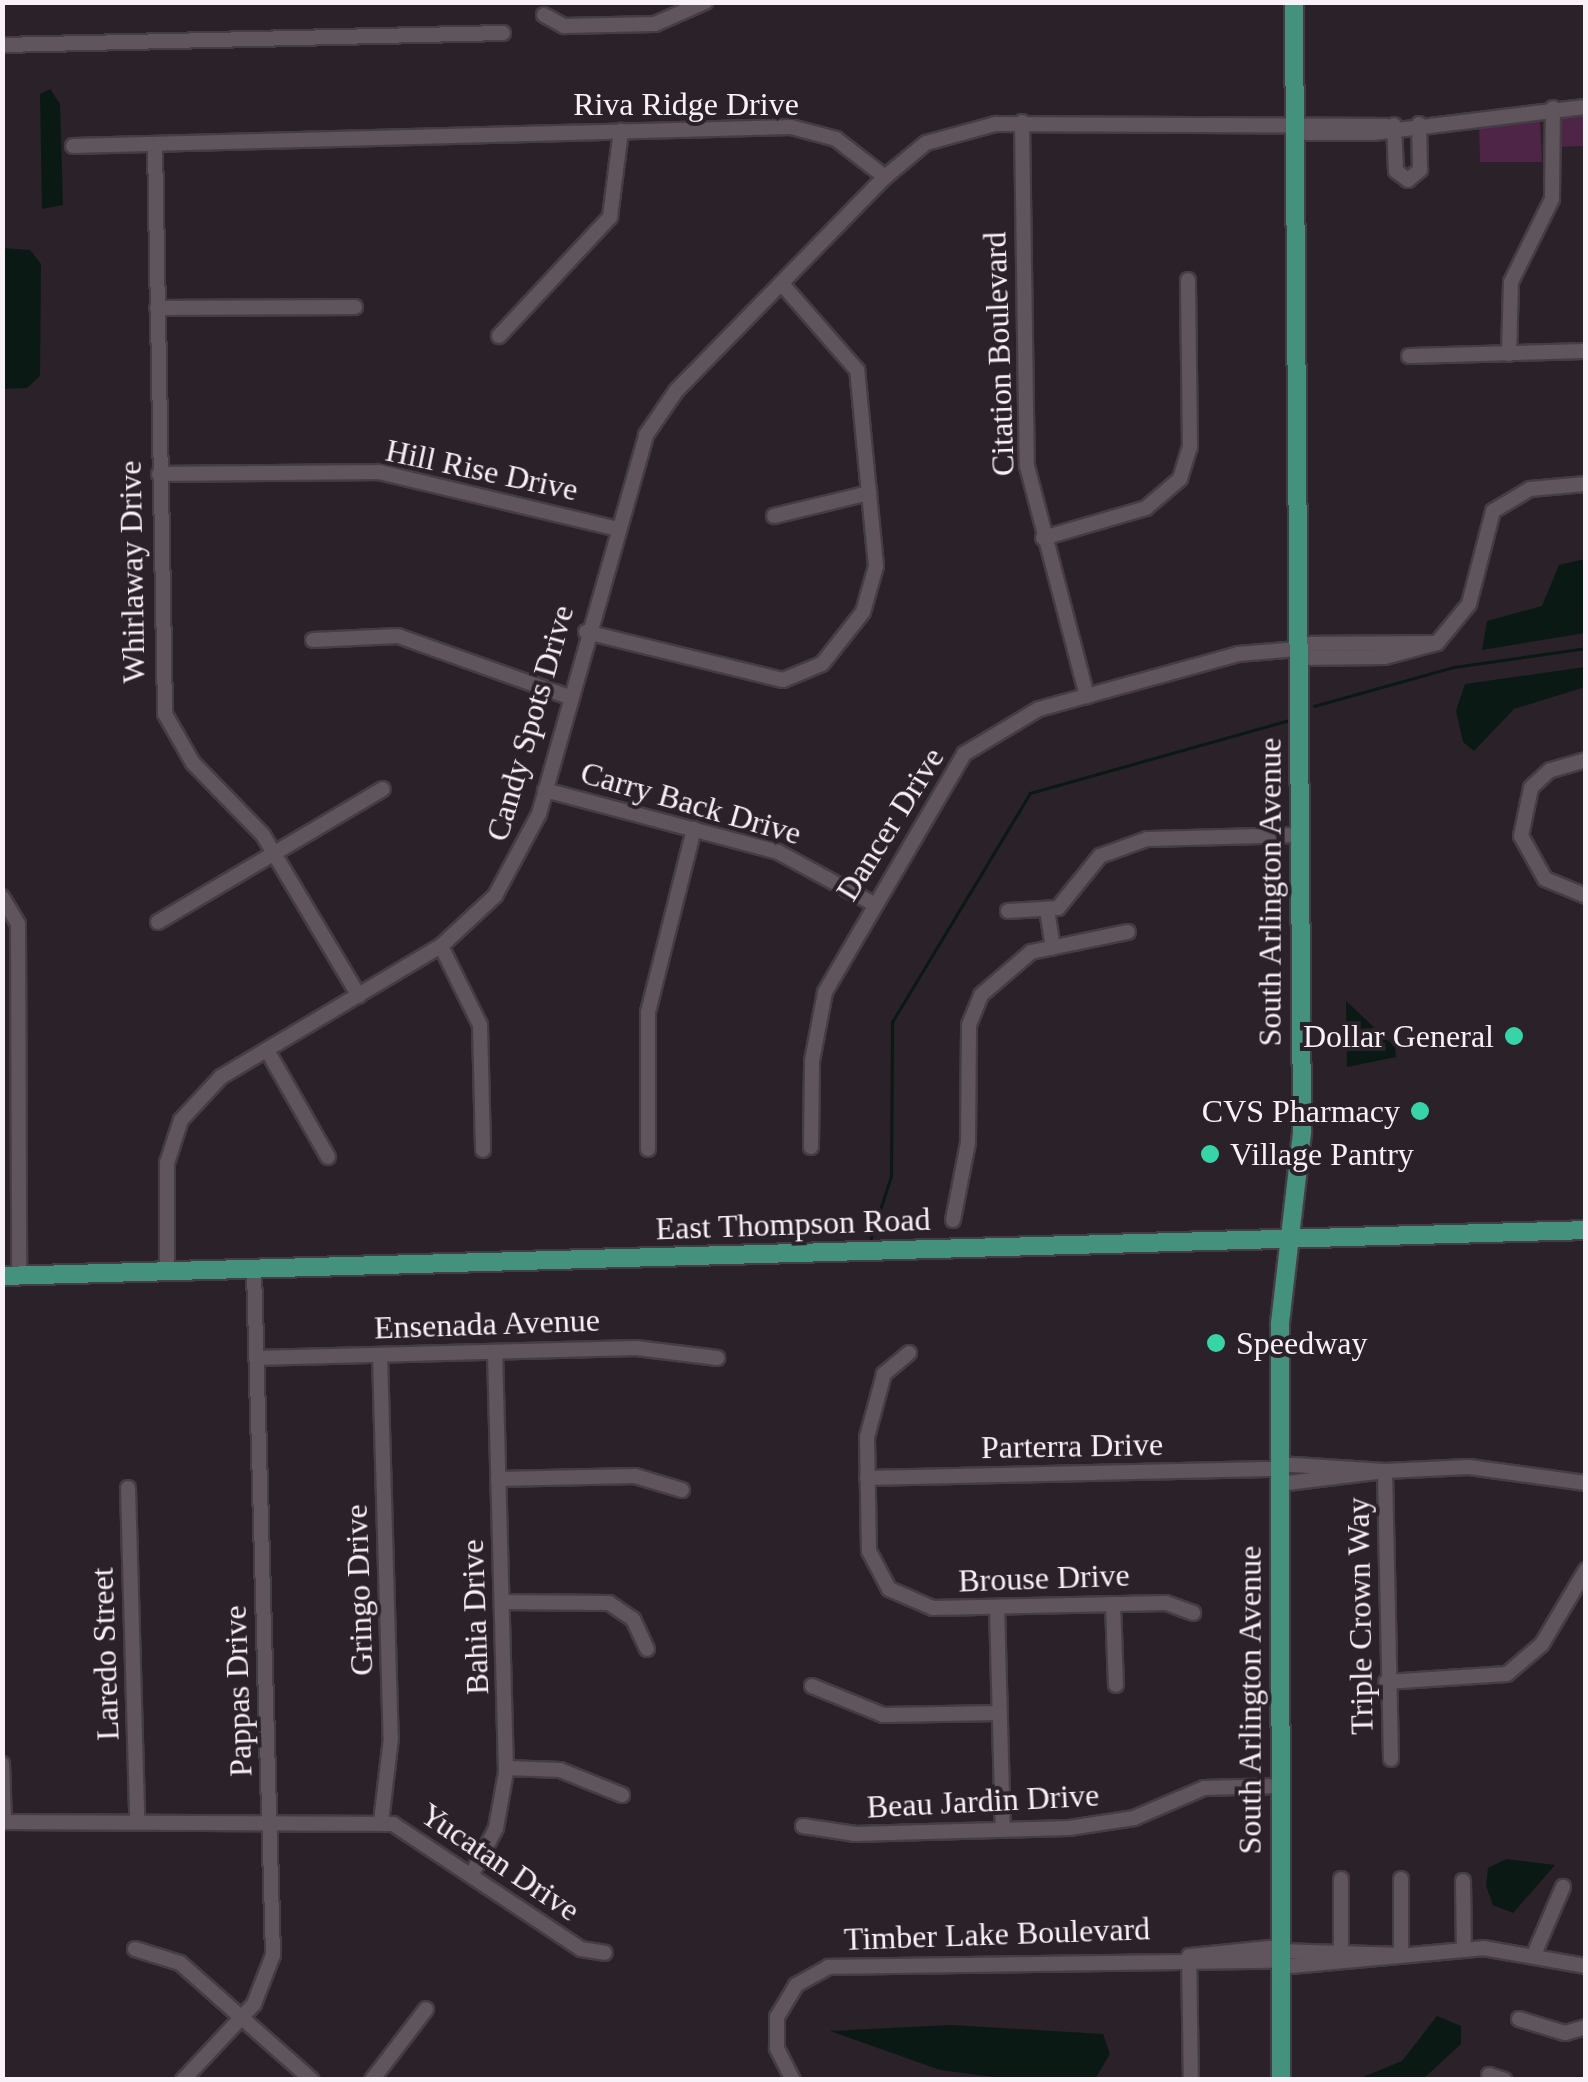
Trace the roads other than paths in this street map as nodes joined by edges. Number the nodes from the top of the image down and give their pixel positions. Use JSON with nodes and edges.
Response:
{"nodes":[{"id":1,"x":705,"y":2,"type":"edge"},
{"id":2,"x":1294,"y":2,"type":"edge"},
{"id":3,"x":544,"y":15,"type":"dead end"},
{"id":4,"x":503,"y":33,"type":"dead end"},
{"id":5,"x":2,"y":45,"type":"edge"},
{"id":6,"x":1586,"y":107,"type":"edge"},
{"id":7,"x":1553,"y":108,"type":"junction"},
{"id":8,"x":1022,"y":122,"type":"junction"},
{"id":9,"x":1419,"y":124,"type":"junction"},
{"id":10,"x":1295,"y":126,"type":"junction"},
{"id":11,"x":1390,"y":126,"type":"junction"},
{"id":12,"x":620,"y":131,"type":"junction"},
{"id":13,"x":155,"y":144,"type":"junction"},
{"id":14,"x":73,"y":146,"type":"dead end"},
{"id":15,"x":885,"y":177,"type":"junction"},
{"id":16,"x":1188,"y":280,"type":"dead end"},
{"id":17,"x":782,"y":284,"type":"junction"},
{"id":18,"x":355,"y":307,"type":"dead end"},
{"id":19,"x":157,"y":308,"type":"junction"},
{"id":20,"x":499,"y":336,"type":"dead end"},
{"id":21,"x":1586,"y":351,"type":"edge"},
{"id":22,"x":1509,"y":354,"type":"junction"},
{"id":23,"x":1410,"y":356,"type":"dead end"},
{"id":24,"x":159,"y":474,"type":"junction"},
{"id":25,"x":1586,"y":484,"type":"edge"},
{"id":26,"x":869,"y":494,"type":"junction"},
{"id":27,"x":774,"y":516,"type":"dead end"},
{"id":28,"x":614,"y":528,"type":"junction"},
{"id":29,"x":1043,"y":538,"type":"junction"},
{"id":30,"x":586,"y":632,"type":"junction"},
{"id":31,"x":313,"y":640,"type":"dead end"},
{"id":32,"x":1298,"y":651,"type":"junction"},
{"id":33,"x":1087,"y":696,"type":"junction"},
{"id":34,"x":569,"y":698,"type":"junction"},
{"id":35,"x":1586,"y":760,"type":"edge"},
{"id":36,"x":383,"y":790,"type":"dead end"},
{"id":37,"x":545,"y":790,"type":"junction"},
{"id":38,"x":694,"y":830,"type":"junction"},
{"id":39,"x":1300,"y":835,"type":"junction"},
{"id":40,"x":274,"y":854,"type":"junction"},
{"id":41,"x":1586,"y":896,"type":"edge"},
{"id":42,"x":2,"y":898,"type":"edge"},
{"id":43,"x":872,"y":903,"type":"junction"},
{"id":44,"x":1047,"y":910,"type":"junction"},
{"id":45,"x":1008,"y":912,"type":"dead end"},
{"id":46,"x":158,"y":922,"type":"dead end"},
{"id":47,"x":1128,"y":932,"type":"dead end"},
{"id":48,"x":441,"y":946,"type":"junction"},
{"id":49,"x":1053,"y":948,"type":"junction"},
{"id":50,"x":359,"y":996,"type":"junction"},
{"id":51,"x":10,"y":1049,"type":"edge"},
{"id":52,"x":267,"y":1050,"type":"junction"},
{"id":53,"x":811,"y":1147,"type":"dead end"},
{"id":54,"x":648,"y":1149,"type":"dead end"},
{"id":55,"x":483,"y":1150,"type":"dead end"},
{"id":56,"x":328,"y":1157,"type":"dead end"},
{"id":57,"x":953,"y":1220,"type":"dead end"},
{"id":58,"x":1586,"y":1230,"type":"edge"},
{"id":59,"x":1289,"y":1240,"type":"junction"},
{"id":60,"x":254,"y":1270,"type":"junction"},
{"id":61,"x":167,"y":1272,"type":"junction"},
{"id":62,"x":10,"y":1276,"type":"edge"},
{"id":63,"x":495,"y":1352,"type":"junction"},
{"id":64,"x":908,"y":1353,"type":"dead end"},
{"id":65,"x":380,"y":1355,"type":"junction"},
{"id":66,"x":256,"y":1358,"type":"junction"},
{"id":67,"x":718,"y":1358,"type":"dead end"},
{"id":68,"x":1279,"y":1472,"type":"junction"},
{"id":69,"x":1385,"y":1472,"type":"junction"},
{"id":70,"x":866,"y":1478,"type":"junction"},
{"id":71,"x":498,"y":1479,"type":"junction"},
{"id":72,"x":1586,"y":1483,"type":"edge"},
{"id":73,"x":128,"y":1488,"type":"dead end"},
{"id":74,"x":682,"y":1490,"type":"dead end"},
{"id":75,"x":1586,"y":1570,"type":"edge"},
{"id":76,"x":502,"y":1602,"type":"junction"},
{"id":77,"x":1112,"y":1604,"type":"junction"},
{"id":78,"x":997,"y":1607,"type":"junction"},
{"id":79,"x":1194,"y":1614,"type":"dead end"},
{"id":80,"x":647,"y":1649,"type":"dead end"},
{"id":81,"x":1386,"y":1682,"type":"junction"},
{"id":82,"x":812,"y":1686,"type":"dead end"},
{"id":83,"x":1116,"y":1686,"type":"dead end"},
{"id":84,"x":1000,"y":1713,"type":"junction"},
{"id":85,"x":1391,"y":1759,"type":"dead end"},
{"id":86,"x":2,"y":1764,"type":"edge"},
{"id":87,"x":506,"y":1768,"type":"junction"},
{"id":88,"x":1279,"y":1786,"type":"junction"},
{"id":89,"x":622,"y":1795,"type":"dead end"},
{"id":90,"x":137,"y":1819,"type":"junction"},
{"id":91,"x":3,"y":1822,"type":"edge"},
{"id":92,"x":270,"y":1822,"type":"junction"},
{"id":93,"x":381,"y":1822,"type":"junction"},
{"id":94,"x":803,"y":1826,"type":"dead end"},
{"id":95,"x":1004,"y":1830,"type":"junction"},
{"id":96,"x":472,"y":1874,"type":"junction"},
{"id":97,"x":1341,"y":1879,"type":"dead end"},
{"id":98,"x":1401,"y":1879,"type":"dead end"},
{"id":99,"x":1463,"y":1881,"type":"dead end"},
{"id":100,"x":1563,"y":1887,"type":"dead end"},
{"id":101,"x":135,"y":1949,"type":"dead end"},
{"id":102,"x":1464,"y":1949,"type":"junction"},
{"id":103,"x":1535,"y":1952,"type":"junction"},
{"id":104,"x":605,"y":1953,"type":"dead end"},
{"id":105,"x":1401,"y":1955,"type":"junction"},
{"id":106,"x":1190,"y":1956,"type":"junction"},
{"id":107,"x":1280,"y":1956,"type":"junction"},
{"id":108,"x":1341,"y":1959,"type":"junction"},
{"id":109,"x":1586,"y":1966,"type":"edge"},
{"id":110,"x":426,"y":2009,"type":"dead end"},
{"id":111,"x":242,"y":2018,"type":"junction"},
{"id":112,"x":1519,"y":2018,"type":"dead end"},
{"id":113,"x":1583,"y":2029,"type":"edge"},
{"id":114,"x":1489,"y":2074,"type":"dead end"},
{"id":115,"x":183,"y":2080,"type":"edge"},
{"id":116,"x":312,"y":2080,"type":"edge"},
{"id":117,"x":372,"y":2080,"type":"edge"},
{"id":118,"x":792,"y":2080,"type":"edge"},
{"id":119,"x":1191,"y":2080,"type":"edge"},
{"id":120,"x":1281,"y":2080,"type":"edge"},
{"id":121,"x":1504,"y":2080,"type":"edge"}],
"edges":[{"from":1,"to":3,"type":"street"},
{"from":2,"to":10,"type":"main road","name":"South Arlington Avenue"},
{"from":4,"to":5,"type":"street"},
{"from":6,"to":7,"type":"street"},
{"from":7,"to":9,"type":"street"},
{"from":7,"to":22,"type":"street"},
{"from":8,"to":10,"type":"street"},
{"from":8,"to":15,"type":"street"},
{"from":8,"to":29,"type":"street","name":"Citation Boulevard"},
{"from":9,"to":11,"type":"street"},
{"from":9,"to":11,"type":"street"},
{"from":10,"to":11,"type":"street"},
{"from":10,"to":32,"type":"main road","name":"South Arlington Avenue"},
{"from":12,"to":13,"type":"street","name":"Riva Ridge Drive"},
{"from":12,"to":15,"type":"street","name":"Riva Ridge Drive"},
{"from":12,"to":20,"type":"street"},
{"from":13,"to":14,"type":"street","name":"Riva Ridge Drive"},
{"from":13,"to":19,"type":"street","name":"Whirlaway Drive"},
{"from":15,"to":17,"type":"street","name":"Candy Spots Drive"},
{"from":16,"to":29,"type":"street"},
{"from":17,"to":26,"type":"street"},
{"from":17,"to":28,"type":"street","name":"Candy Spots Drive"},
{"from":18,"to":19,"type":"street"},
{"from":19,"to":24,"type":"street","name":"Whirlaway Drive"},
{"from":21,"to":22,"type":"street"},
{"from":22,"to":23,"type":"street"},
{"from":24,"to":28,"type":"street","name":"Hill Rise Drive"},
{"from":24,"to":40,"type":"street","name":"Whirlaway Drive"},
{"from":25,"to":32,"type":"street","name":"Dancer Drive"},
{"from":26,"to":27,"type":"street"},
{"from":26,"to":30,"type":"street"},
{"from":28,"to":30,"type":"street","name":"Candy Spots Drive"},
{"from":29,"to":33,"type":"street","name":"Citation Boulevard"},
{"from":30,"to":34,"type":"street","name":"Candy Spots Drive"},
{"from":31,"to":34,"type":"street"},
{"from":32,"to":33,"type":"street","name":"Dancer Drive"},
{"from":32,"to":39,"type":"main road","name":"South Arlington Avenue"},
{"from":33,"to":43,"type":"street","name":"Dancer Drive"},
{"from":34,"to":37,"type":"street","name":"Candy Spots Drive"},
{"from":35,"to":41,"type":"street"},
{"from":36,"to":40,"type":"street"},
{"from":37,"to":38,"type":"street","name":"Carry Back Drive"},
{"from":37,"to":48,"type":"street","name":"Candy Spots Drive"},
{"from":38,"to":43,"type":"street","name":"Carry Back Drive"},
{"from":38,"to":54,"type":"street"},
{"from":39,"to":44,"type":"street"},
{"from":39,"to":59,"type":"main road","name":"South Arlington Avenue"},
{"from":40,"to":46,"type":"street"},
{"from":40,"to":50,"type":"street","name":"Whirlaway Drive"},
{"from":42,"to":51,"type":"street"},
{"from":43,"to":53,"type":"street","name":"Dancer Drive"},
{"from":44,"to":45,"type":"street"},
{"from":44,"to":49,"type":"street"},
{"from":47,"to":49,"type":"street"},
{"from":48,"to":50,"type":"street","name":"Candy Spots Drive"},
{"from":48,"to":55,"type":"street"},
{"from":49,"to":57,"type":"street"},
{"from":50,"to":52,"type":"street","name":"Candy Spots Drive"},
{"from":51,"to":62,"type":"street"},
{"from":52,"to":56,"type":"street"},
{"from":52,"to":61,"type":"street","name":"Candy Spots Drive"},
{"from":58,"to":59,"type":"main road","name":"East Thompson Road"},
{"from":59,"to":60,"type":"main road","name":"East Thompson Road"},
{"from":59,"to":68,"type":"main road","name":"South Arlington Avenue"},
{"from":60,"to":61,"type":"main road","name":"East Thompson Road"},
{"from":60,"to":66,"type":"street","name":"Pappas Drive"},
{"from":61,"to":62,"type":"main road","name":"East Thompson Road"},
{"from":63,"to":65,"type":"street","name":"Ensenada Avenue"},
{"from":63,"to":67,"type":"street","name":"Ensenada Avenue"},
{"from":63,"to":71,"type":"street","name":"Bahia Drive"},
{"from":64,"to":70,"type":"street"},
{"from":65,"to":66,"type":"street","name":"Ensenada Avenue"},
{"from":65,"to":93,"type":"street","name":"Gringo Drive"},
{"from":66,"to":92,"type":"street","name":"Pappas Drive"},
{"from":68,"to":69,"type":"street","name":"Parterra Drive"},
{"from":68,"to":70,"type":"street","name":"Parterra Drive"},
{"from":68,"to":88,"type":"main road","name":"South Arlington Avenue"},
{"from":69,"to":72,"type":"street","name":"Parterra Drive"},
{"from":69,"to":81,"type":"street","name":"Triple Crown Way"},
{"from":70,"to":78,"type":"street","name":"Brouse Drive"},
{"from":71,"to":74,"type":"street"},
{"from":71,"to":76,"type":"street","name":"Bahia Drive"},
{"from":73,"to":90,"type":"street","name":"Laredo Street"},
{"from":75,"to":81,"type":"street"},
{"from":76,"to":80,"type":"street"},
{"from":76,"to":87,"type":"street","name":"Bahia Drive"},
{"from":77,"to":78,"type":"street","name":"Brouse Drive"},
{"from":77,"to":79,"type":"street","name":"Brouse Drive"},
{"from":77,"to":83,"type":"street"},
{"from":78,"to":84,"type":"street"},
{"from":81,"to":85,"type":"street","name":"Triple Crown Way"},
{"from":82,"to":84,"type":"street"},
{"from":84,"to":95,"type":"street"},
{"from":86,"to":91,"type":"street"},
{"from":87,"to":89,"type":"street"},
{"from":87,"to":96,"type":"street","name":"Bahia Drive"},
{"from":88,"to":95,"type":"street","name":"Beau Jardin Drive"},
{"from":88,"to":107,"type":"main road","name":"South Arlington Avenue"},
{"from":90,"to":91,"type":"street","name":"Yucatan Drive"},
{"from":90,"to":92,"type":"street","name":"Yucatan Drive"},
{"from":92,"to":93,"type":"street","name":"Yucatan Drive"},
{"from":92,"to":111,"type":"street","name":"Pappas Drive"},
{"from":93,"to":96,"type":"street","name":"Yucatan Drive"},
{"from":94,"to":95,"type":"street","name":"Beau Jardin Drive"},
{"from":96,"to":104,"type":"street","name":"Yucatan Drive"},
{"from":97,"to":108,"type":"street"},
{"from":98,"to":105,"type":"street"},
{"from":99,"to":102,"type":"street"},
{"from":100,"to":103,"type":"street"},
{"from":101,"to":111,"type":"street"},
{"from":102,"to":103,"type":"street","name":"Timber Lake Boulevard"},
{"from":102,"to":105,"type":"street","name":"Timber Lake Boulevard"},
{"from":103,"to":109,"type":"street","name":"Timber Lake Boulevard"},
{"from":105,"to":108,"type":"street","name":"Timber Lake Boulevard"},
{"from":106,"to":107,"type":"street","name":"Timber Lake Boulevard"},
{"from":106,"to":118,"type":"street","name":"Timber Lake Boulevard"},
{"from":106,"to":119,"type":"street"},
{"from":107,"to":108,"type":"street","name":"Timber Lake Boulevard"},
{"from":107,"to":120,"type":"main road","name":"South Arlington Avenue"},
{"from":110,"to":117,"type":"street"},
{"from":111,"to":115,"type":"street","name":"Pappas Drive"},
{"from":111,"to":116,"type":"street"},
{"from":112,"to":113,"type":"street"},
{"from":114,"to":121,"type":"street"}]}
